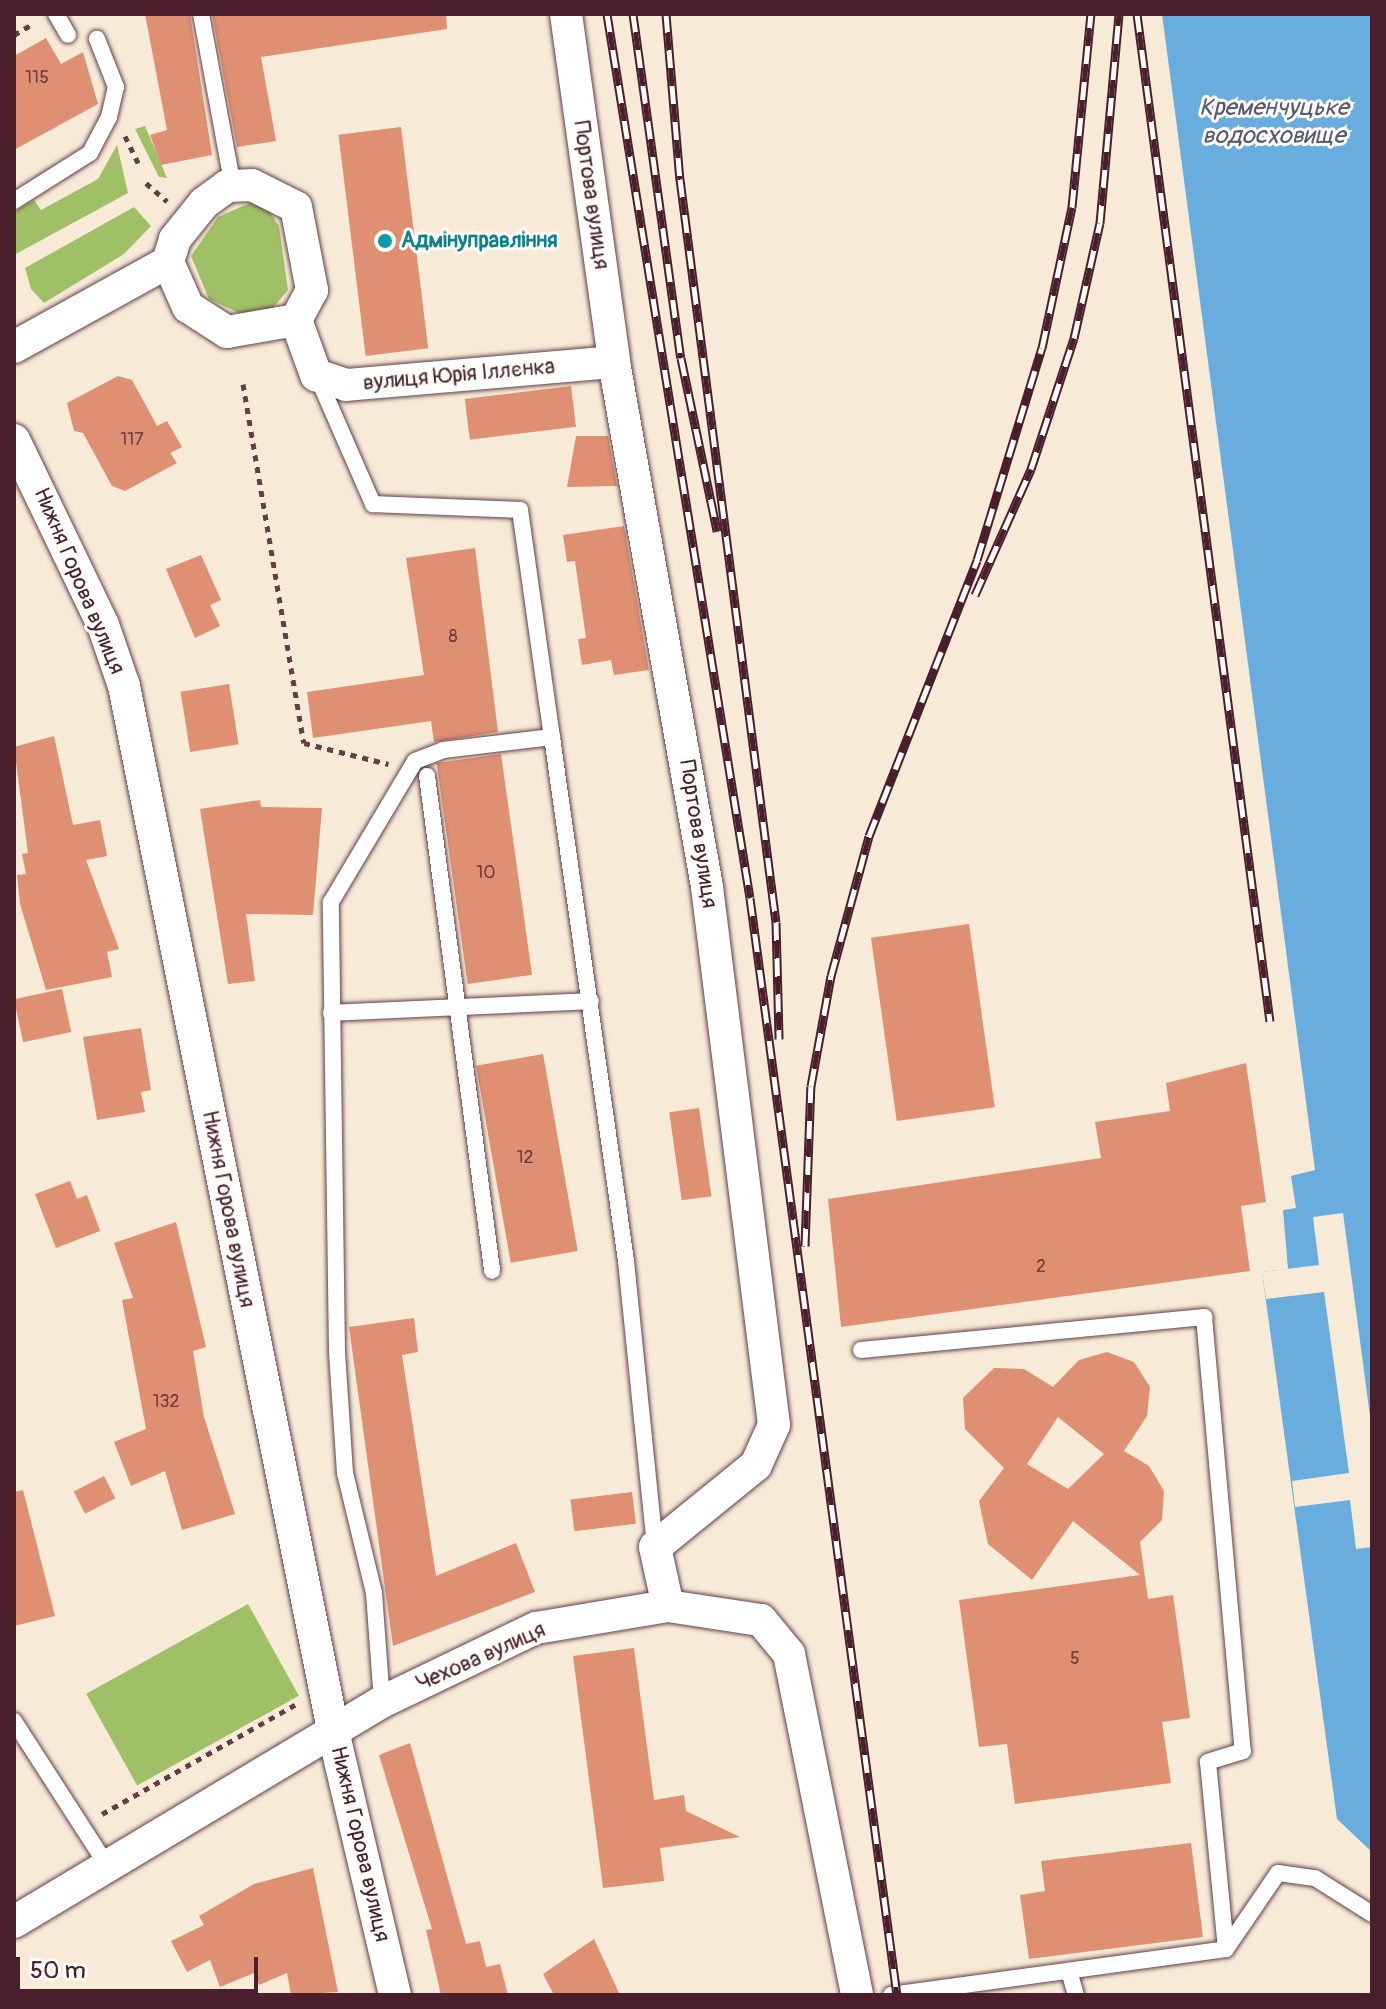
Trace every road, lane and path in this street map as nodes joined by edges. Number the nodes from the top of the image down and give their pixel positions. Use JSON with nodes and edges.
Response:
{"nodes":[{"id":1,"x":201,"y":14,"type":"edge"},
{"id":2,"x":566,"y":14,"type":"edge"},
{"id":3,"x":49,"y":16,"type":"edge"},
{"id":4,"x":15,"y":33,"type":"edge"},
{"id":5,"x":68,"y":35,"type":"dead end"},
{"id":6,"x":97,"y":39,"type":"dead end"},
{"id":7,"x":131,"y":147,"type":"dead end"},
{"id":8,"x":140,"y":167,"type":"dead end"},
{"id":9,"x":233,"y":186,"type":"junction"},
{"id":10,"x":14,"y":201,"type":"edge"},
{"id":11,"x":168,"y":262,"type":"junction"},
{"id":12,"x":296,"y":320,"type":"junction"},
{"id":13,"x":14,"y":347,"type":"edge"},
{"id":14,"x":614,"y":362,"type":"junction"},
{"id":15,"x":316,"y":375,"type":"junction"},
{"id":16,"x":243,"y":384,"type":"dead end"},
{"id":17,"x":14,"y":440,"type":"edge"},
{"id":18,"x":552,"y":737,"type":"junction"},
{"id":19,"x":410,"y":770,"type":"junction"},
{"id":20,"x":427,"y":776,"type":"dead end"},
{"id":21,"x":591,"y":1001,"type":"junction"},
{"id":22,"x":463,"y":1010,"type":"junction"},
{"id":23,"x":331,"y":1013,"type":"junction"},
{"id":24,"x":492,"y":1271,"type":"dead end"},
{"id":25,"x":861,"y":1350,"type":"dead end"},
{"id":26,"x":655,"y":1547,"type":"junction"},
{"id":27,"x":668,"y":1606,"type":"junction"},
{"id":28,"x":324,"y":1688,"type":"junction"},
{"id":29,"x":382,"y":1702,"type":"junction"},
{"id":30,"x":14,"y":1721,"type":"edge"},
{"id":31,"x":334,"y":1735,"type":"junction"},
{"id":32,"x":80,"y":1827,"type":"junction"},
{"id":33,"x":108,"y":1867,"type":"junction"},
{"id":34,"x":1372,"y":1914,"type":"edge"},
{"id":35,"x":14,"y":1922,"type":"edge"},
{"id":36,"x":1226,"y":1949,"type":"junction"},
{"id":37,"x":1069,"y":1971,"type":"junction"},
{"id":38,"x":395,"y":1995,"type":"edge"},
{"id":39,"x":857,"y":1995,"type":"edge"},
{"id":40,"x":891,"y":1995,"type":"edge"},
{"id":41,"x":1076,"y":1995,"type":"edge"}],
"edges":[{"from":1,"to":9,"type":"lane"},
{"from":2,"to":14,"type":"street","name":"Портова вулиця"},
{"from":3,"to":4,"type":"path"},
{"from":3,"to":5,"type":"lane"},
{"from":6,"to":10,"type":"lane"},
{"from":7,"to":8,"type":"path"},
{"from":9,"to":11,"type":"street"},
{"from":9,"to":12,"type":"street"},
{"from":11,"to":12,"type":"street"},
{"from":11,"to":13,"type":"street"},
{"from":12,"to":15,"type":"street"},
{"from":14,"to":15,"type":"street","name":"вулиця Юрія Іллєнка"},
{"from":14,"to":26,"type":"street","name":"Портова вулиця"},
{"from":15,"to":18,"type":"lane"},
{"from":16,"to":19,"type":"path"},
{"from":17,"to":28,"type":"street","name":"Нижня Горова вулиця"},
{"from":18,"to":19,"type":"lane"},
{"from":18,"to":21,"type":"lane"},
{"from":19,"to":23,"type":"lane"},
{"from":20,"to":22,"type":"lane"},
{"from":21,"to":22,"type":"lane"},
{"from":21,"to":26,"type":"lane"},
{"from":22,"to":23,"type":"lane"},
{"from":22,"to":24,"type":"lane"},
{"from":23,"to":29,"type":"lane"},
{"from":25,"to":36,"type":"lane"},
{"from":26,"to":27,"type":"street"},
{"from":27,"to":29,"type":"street","name":"Чехова вулиця"},
{"from":27,"to":39,"type":"street","name":"Чехова вулиця"},
{"from":28,"to":31,"type":"street","name":"Нижня Горова вулиця"},
{"from":28,"to":32,"type":"path"},
{"from":29,"to":31,"type":"street","name":"Чехова вулиця"},
{"from":30,"to":32,"type":"lane"},
{"from":31,"to":33,"type":"street","name":"Чехова вулиця"},
{"from":31,"to":38,"type":"street","name":"Нижня Горова вулиця"},
{"from":32,"to":33,"type":"lane"},
{"from":33,"to":35,"type":"street","name":"Чехова вулиця"},
{"from":34,"to":36,"type":"lane"},
{"from":36,"to":37,"type":"lane"},
{"from":37,"to":40,"type":"lane"},
{"from":37,"to":41,"type":"lane"}]}
